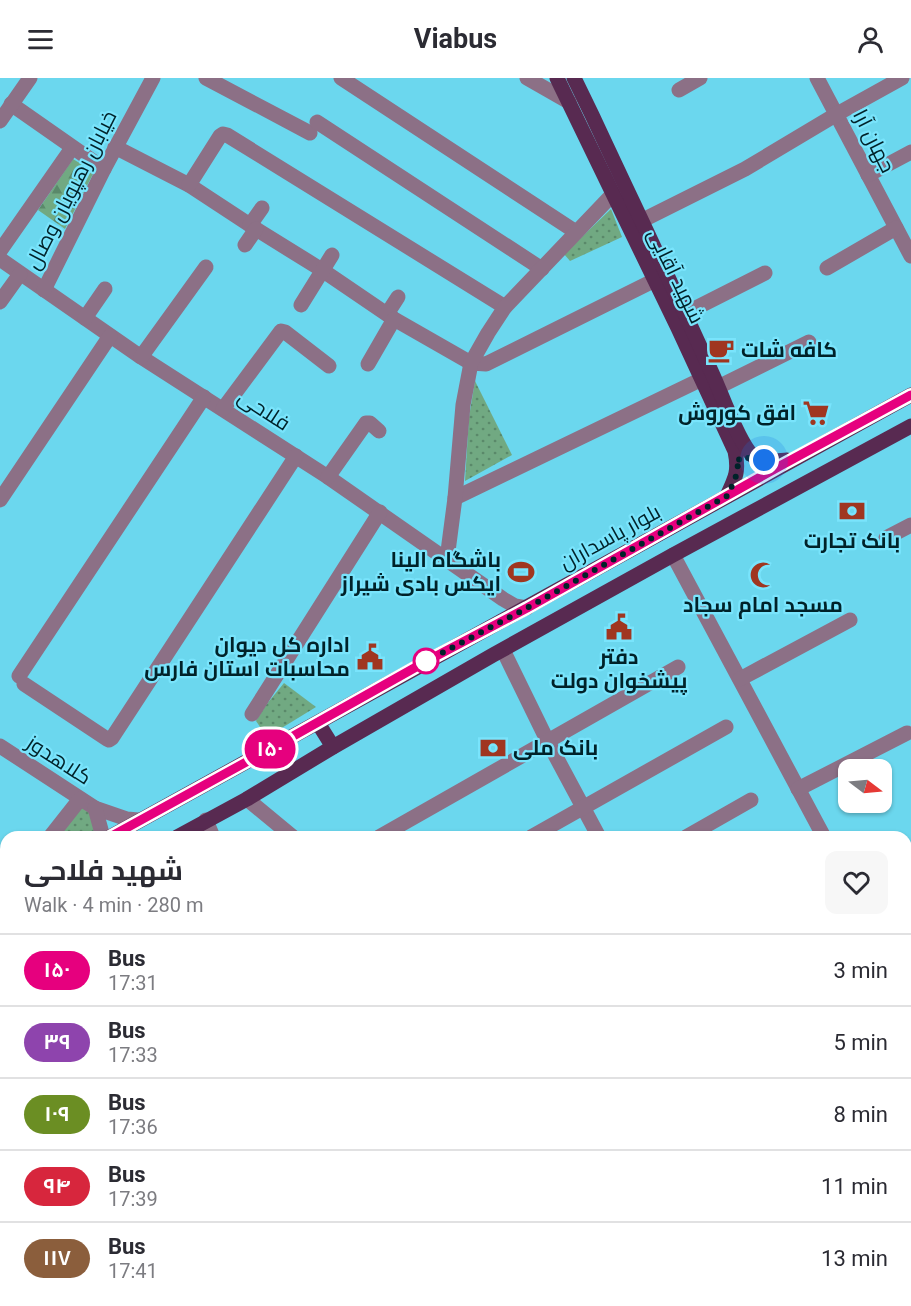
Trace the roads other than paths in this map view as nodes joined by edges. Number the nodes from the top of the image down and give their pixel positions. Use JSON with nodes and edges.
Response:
{"nodes":[{"id":1,"x":30,"y":78,"type":"edge"},
{"id":2,"x":153,"y":78,"type":"edge"},
{"id":3,"x":206,"y":78,"type":"edge"},
{"id":4,"x":527,"y":78,"type":"edge"},
{"id":5,"x":557,"y":78,"type":"edge"},
{"id":6,"x":573,"y":78,"type":"edge"},
{"id":7,"x":700,"y":78,"type":"edge"},
{"id":8,"x":817,"y":78,"type":"edge"},
{"id":9,"x":902,"y":78,"type":"edge"},
{"id":10,"x":344,"y":80,"type":"edge"},
{"id":11,"x":679,"y":90,"type":"dead end"},
{"id":12,"x":569,"y":102,"type":"junction"},
{"id":13,"x":11,"y":104,"type":"junction"},
{"id":14,"x":837,"y":114,"type":"junction"},
{"id":15,"x":0,"y":121,"type":"edge"},
{"id":16,"x":115,"y":147,"type":"junction"},
{"id":17,"x":72,"y":148,"type":"junction"},
{"id":18,"x":911,"y":152,"type":"edge"},
{"id":19,"x":104,"y":169,"type":"junction"},
{"id":20,"x":868,"y":175,"type":"junction"},
{"id":21,"x":189,"y":185,"type":"junction"},
{"id":22,"x":613,"y":194,"type":"junction"},
{"id":23,"x":262,"y":207,"type":"dead end"},
{"id":24,"x":641,"y":221,"type":"junction"},
{"id":25,"x":253,"y":227,"type":"junction"},
{"id":26,"x":576,"y":232,"type":"junction"},
{"id":27,"x":903,"y":234,"type":"edge"},
{"id":28,"x":245,"y":245,"type":"dead end"},
{"id":29,"x":0,"y":251,"type":"edge"},
{"id":30,"x":332,"y":255,"type":"dead end"},
{"id":31,"x":911,"y":256,"type":"edge"},
{"id":32,"x":0,"y":260,"type":"edge"},
{"id":33,"x":206,"y":267,"type":"dead end"},
{"id":34,"x":826,"y":268,"type":"dead end"},
{"id":35,"x":542,"y":269,"type":"junction"},
{"id":36,"x":322,"y":270,"type":"junction"},
{"id":37,"x":765,"y":273,"type":"dead end"},
{"id":38,"x":20,"y":274,"type":"junction"},
{"id":39,"x":655,"y":280,"type":"junction"},
{"id":40,"x":105,"y":289,"type":"dead end"},
{"id":41,"x":44,"y":290,"type":"junction"},
{"id":42,"x":398,"y":297,"type":"dead end"},
{"id":43,"x":0,"y":302,"type":"edge"},
{"id":44,"x":301,"y":305,"type":"dead end"},
{"id":45,"x":505,"y":307,"type":"junction"},
{"id":46,"x":684,"y":314,"type":"junction"},
{"id":47,"x":390,"y":316,"type":"junction"},
{"id":48,"x":85,"y":318,"type":"junction"},
{"id":49,"x":110,"y":336,"type":"junction"},
{"id":50,"x":809,"y":342,"type":"dead end"},
{"id":51,"x":141,"y":357,"type":"junction"},
{"id":52,"x":471,"y":363,"type":"junction"},
{"id":53,"x":368,"y":364,"type":"dead end"},
{"id":54,"x":329,"y":366,"type":"dead end"},
{"id":55,"x":709,"y":386,"type":"junction"},
{"id":56,"x":911,"y":395,"type":"edge"},
{"id":57,"x":204,"y":397,"type":"junction"},
{"id":58,"x":223,"y":409,"type":"junction"},
{"id":59,"x":911,"y":426,"type":"edge"},
{"id":60,"x":379,"y":431,"type":"dead end"},
{"id":61,"x":743,"y":455,"type":"junction"},
{"id":62,"x":296,"y":456,"type":"junction"},
{"id":63,"x":793,"y":460,"type":"junction"},
{"id":64,"x":328,"y":477,"type":"junction"},
{"id":65,"x":727,"y":496,"type":"junction"},
{"id":66,"x":455,"y":498,"type":"junction"},
{"id":67,"x":1,"y":499,"type":"edge"},
{"id":68,"x":380,"y":512,"type":"junction"},
{"id":69,"x":911,"y":525,"type":"edge"},
{"id":70,"x":886,"y":538,"type":"dead end"},
{"id":71,"x":673,"y":555,"type":"junction"},
{"id":72,"x":447,"y":559,"type":"junction"},
{"id":73,"x":503,"y":598,"type":"junction"},
{"id":74,"x":527,"y":608,"type":"junction"},
{"id":75,"x":850,"y":620,"type":"dead end"},
{"id":76,"x":497,"y":624,"type":"junction"},
{"id":77,"x":503,"y":650,"type":"junction"},
{"id":78,"x":678,"y":667,"type":"dead end"},
{"id":79,"x":740,"y":679,"type":"junction"},
{"id":80,"x":252,"y":714,"type":"dead end"},
{"id":81,"x":318,"y":723,"type":"junction"},
{"id":82,"x":726,"y":727,"type":"dead end"},
{"id":83,"x":908,"y":733,"type":"dead end"},
{"id":84,"x":548,"y":740,"type":"junction"},
{"id":85,"x":0,"y":746,"type":"edge"},
{"id":86,"x":333,"y":747,"type":"junction"},
{"id":87,"x":798,"y":789,"type":"junction"},
{"id":88,"x":80,"y":799,"type":"junction"},
{"id":89,"x":247,"y":799,"type":"junction"},
{"id":90,"x":751,"y":800,"type":"dead end"},
{"id":91,"x":95,"y":808,"type":"junction"},
{"id":92,"x":583,"y":808,"type":"junction"},
{"id":93,"x":138,"y":820,"type":"junction"},
{"id":94,"x":206,"y":820,"type":"junction"},
{"id":95,"x":55,"y":831,"type":"edge"},
{"id":96,"x":102,"y":831,"type":"edge"},
{"id":97,"x":120,"y":831,"type":"edge"},
{"id":98,"x":187,"y":831,"type":"edge"},
{"id":99,"x":211,"y":831,"type":"edge"},
{"id":100,"x":286,"y":831,"type":"edge"},
{"id":101,"x":389,"y":831,"type":"edge"},
{"id":102,"x":542,"y":831,"type":"edge"},
{"id":103,"x":596,"y":831,"type":"edge"},
{"id":104,"x":697,"y":831,"type":"edge"},
{"id":105,"x":821,"y":831,"type":"edge"}],
"edges":[{"from":1,"to":13,"type":"street"},
{"from":2,"to":16,"type":"street","name":"خیابان رهپویان وصال"},
{"from":3,"to":35,"type":"street"},
{"from":4,"to":12,"type":"street"},
{"from":5,"to":12,"type":"main road","name":"شهید آقایی"},
{"from":6,"to":24,"type":"main road","name":"شهید آقایی"},
{"from":7,"to":11,"type":"street"},
{"from":8,"to":14,"type":"street","name":"جهان آرا"},
{"from":9,"to":14,"type":"street"},
{"from":10,"to":26,"type":"street"},
{"from":12,"to":22,"type":"main road","name":"شهید آقایی"},
{"from":13,"to":15,"type":"street"},
{"from":13,"to":17,"type":"street"},
{"from":14,"to":20,"type":"street","name":"جهان آرا"},
{"from":14,"to":24,"type":"street"},
{"from":16,"to":19,"type":"street","name":"خیابان رهپویان وصال"},
{"from":16,"to":21,"type":"street"},
{"from":17,"to":19,"type":"street"},
{"from":17,"to":29,"type":"street"},
{"from":18,"to":20,"type":"street"},
{"from":19,"to":41,"type":"street","name":"خیابان رهپویان وصال"},
{"from":20,"to":27,"type":"street","name":"جهان آرا"},
{"from":21,"to":25,"type":"street"},
{"from":21,"to":45,"type":"street"},
{"from":22,"to":26,"type":"street"},
{"from":22,"to":39,"type":"main road","name":"شهید آقایی"},
{"from":23,"to":25,"type":"street"},
{"from":24,"to":46,"type":"main road","name":"شهید آقایی"},
{"from":25,"to":28,"type":"street"},
{"from":25,"to":36,"type":"street"},
{"from":26,"to":35,"type":"street"},
{"from":27,"to":31,"type":"street","name":"جهان آرا"},
{"from":27,"to":34,"type":"street"},
{"from":30,"to":36,"type":"street"},
{"from":32,"to":38,"type":"street","name":"فلاحی"},
{"from":33,"to":51,"type":"street"},
{"from":35,"to":45,"type":"street"},
{"from":36,"to":44,"type":"street"},
{"from":36,"to":47,"type":"street"},
{"from":37,"to":46,"type":"street"},
{"from":38,"to":41,"type":"street","name":"فلاحی"},
{"from":38,"to":43,"type":"street"},
{"from":39,"to":52,"type":"street"},
{"from":39,"to":55,"type":"main road","name":"شهید آقایی"},
{"from":40,"to":48,"type":"street"},
{"from":41,"to":48,"type":"street","name":"فلاحی"},
{"from":42,"to":47,"type":"street"},
{"from":45,"to":52,"type":"street"},
{"from":46,"to":55,"type":"main road","name":"شهید آقایی"},
{"from":47,"to":52,"type":"street"},
{"from":47,"to":53,"type":"street"},
{"from":48,"to":49,"type":"street","name":"فلاحی"},
{"from":49,"to":51,"type":"street","name":"فلاحی"},
{"from":49,"to":67,"type":"street"},
{"from":50,"to":55,"type":"street"},
{"from":51,"to":57,"type":"street","name":"فلاحی"},
{"from":52,"to":66,"type":"street"},
{"from":54,"to":58,"type":"street"},
{"from":55,"to":61,"type":"main road","name":"شهید آقایی"},
{"from":55,"to":66,"type":"street"},
{"from":56,"to":63,"type":"main road","name":"بلوار پاسداران"},
{"from":57,"to":58,"type":"street","name":"فلاحی"},
{"from":57,"to":62,"type":"street"},
{"from":58,"to":62,"type":"street","name":"فلاحی"},
{"from":59,"to":71,"type":"main road"},
{"from":60,"to":64,"type":"street"},
{"from":61,"to":63,"type":"main road"},
{"from":61,"to":65,"type":"main road"},
{"from":62,"to":64,"type":"street","name":"فلاحی"},
{"from":63,"to":65,"type":"main road","name":"بلوار پاسداران"},
{"from":64,"to":68,"type":"street","name":"فلاحی"},
{"from":65,"to":74,"type":"main road","name":"بلوار پاسداران"},
{"from":66,"to":72,"type":"street"},
{"from":68,"to":72,"type":"street","name":"فلاحی"},
{"from":68,"to":80,"type":"street"},
{"from":69,"to":70,"type":"street"},
{"from":71,"to":77,"type":"main road"},
{"from":71,"to":79,"type":"street"},
{"from":72,"to":73,"type":"street","name":"فلاحی"},
{"from":73,"to":74,"type":"street","name":"فلاحی"},
{"from":73,"to":76,"type":"street"},
{"from":74,"to":76,"type":"main road","name":"بلوار پاسداران"},
{"from":75,"to":79,"type":"street"},
{"from":76,"to":81,"type":"main road","name":"بلوار پاسداران"},
{"from":77,"to":84,"type":"street"},
{"from":77,"to":86,"type":"main road"},
{"from":78,"to":84,"type":"street"},
{"from":79,"to":87,"type":"street"},
{"from":81,"to":86,"type":"main road"},
{"from":81,"to":93,"type":"main road","name":"بلوار پاسداران"},
{"from":82,"to":92,"type":"street"},
{"from":83,"to":87,"type":"street"},
{"from":84,"to":92,"type":"street"},
{"from":84,"to":101,"type":"street"},
{"from":85,"to":88,"type":"street","name":"کلاهدوز"},
{"from":86,"to":89,"type":"main road"},
{"from":87,"to":105,"type":"street"},
{"from":88,"to":91,"type":"street","name":"کلاهدوز"},
{"from":88,"to":95,"type":"street"},
{"from":89,"to":94,"type":"main road"},
{"from":89,"to":100,"type":"street"},
{"from":90,"to":104,"type":"street"},
{"from":91,"to":93,"type":"street","name":"کلاهدوز"},
{"from":91,"to":96,"type":"street"},
{"from":92,"to":102,"type":"street"},
{"from":92,"to":103,"type":"street"},
{"from":93,"to":97,"type":"main road","name":"بلوار پاسداران"},
{"from":94,"to":98,"type":"main road"},
{"from":94,"to":99,"type":"street"}]}
